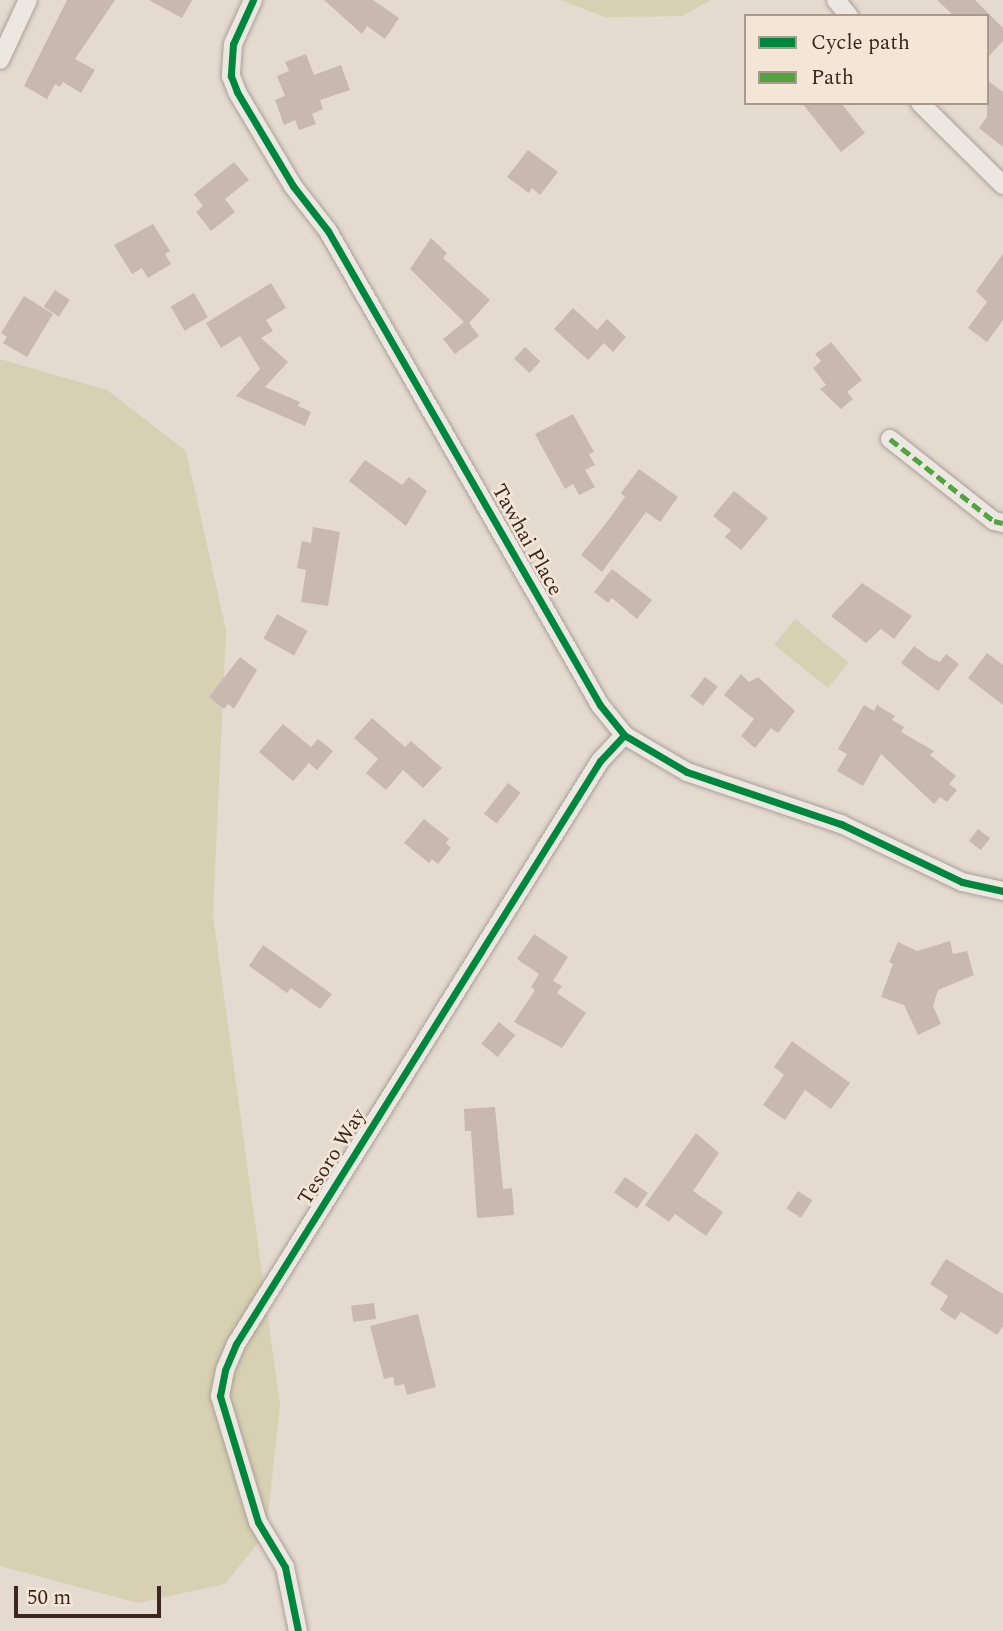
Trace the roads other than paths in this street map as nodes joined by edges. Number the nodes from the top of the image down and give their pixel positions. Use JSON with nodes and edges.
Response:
{"nodes":[{"id":1,"x":28,"y":0,"type":"edge"},
{"id":2,"x":253,"y":0,"type":"edge"},
{"id":3,"x":836,"y":0,"type":"edge"},
{"id":4,"x":847,"y":14,"type":"edge"},
{"id":5,"x":0,"y":60,"type":"edge"},
{"id":6,"x":922,"y":105,"type":"edge"},
{"id":7,"x":1003,"y":185,"type":"edge"},
{"id":8,"x":890,"y":439,"type":"dead end"},
{"id":9,"x":1003,"y":523,"type":"edge"},
{"id":10,"x":624,"y":735,"type":"junction"},
{"id":11,"x":1003,"y":891,"type":"edge"},
{"id":12,"x":298,"y":1631,"type":"edge"}],
"edges":[{"from":1,"to":5,"type":"street"},
{"from":2,"to":10,"type":"street","name":"Tawhai Place"},
{"from":3,"to":4,"type":"street"},
{"from":6,"to":7,"type":"street"},
{"from":8,"to":9,"type":"street"},
{"from":10,"to":11,"type":"street","name":"Tawhai Place"},
{"from":10,"to":12,"type":"street","name":"Tesoro Way"}]}
